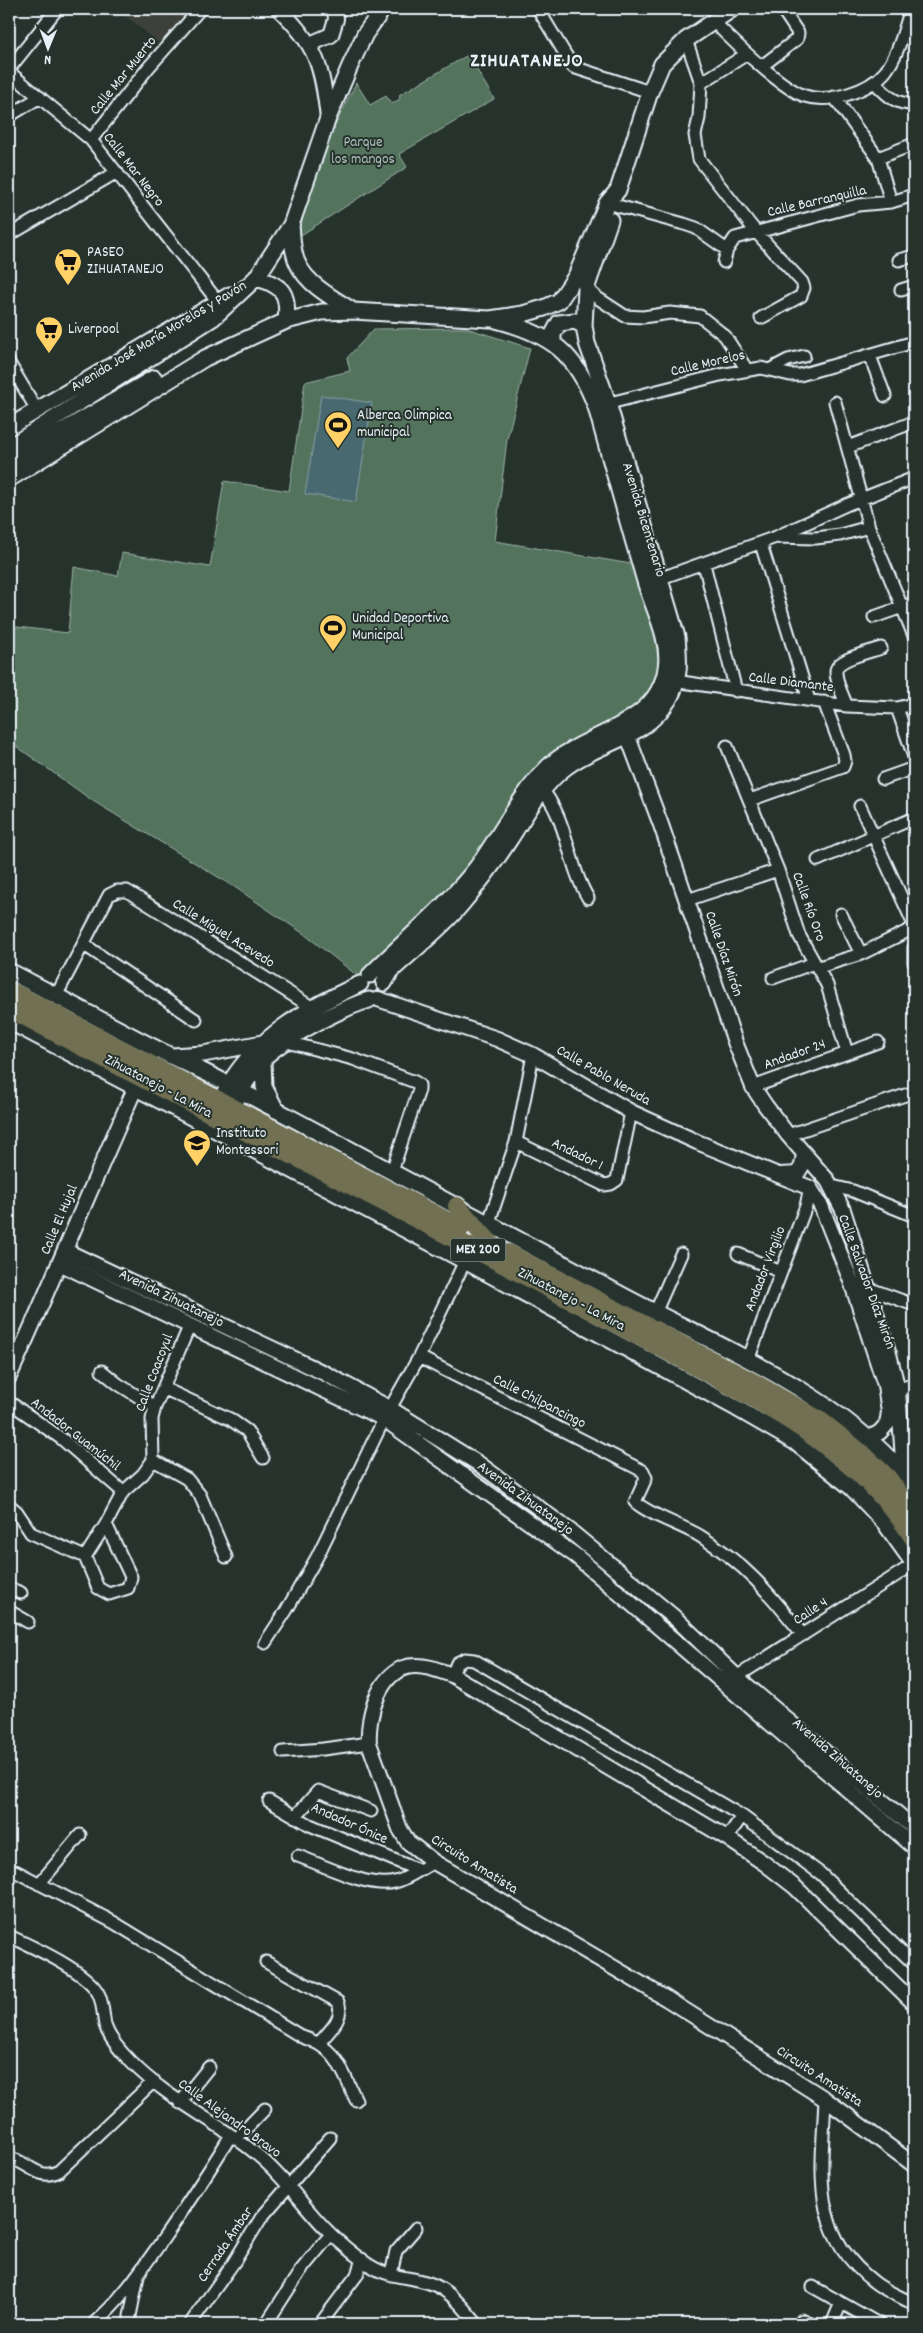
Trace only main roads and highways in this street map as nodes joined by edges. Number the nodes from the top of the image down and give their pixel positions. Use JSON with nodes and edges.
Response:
{"nodes":[{"id":1,"x":384,"y":9,"type":"edge"},
{"id":2,"x":732,"y":9,"type":"edge"},
{"id":3,"x":611,"y":205,"type":"junction"},
{"id":4,"x":292,"y":225,"type":"junction"},
{"id":5,"x":256,"y":278,"type":"junction"},
{"id":6,"x":221,"y":306,"type":"junction"},
{"id":7,"x":353,"y":310,"type":"junction"},
{"id":8,"x":490,"y":319,"type":"junction"},
{"id":9,"x":286,"y":321,"type":"junction"},
{"id":10,"x":584,"y":326,"type":"junction"},
{"id":11,"x":260,"y":331,"type":"junction"},
{"id":12,"x":553,"y":343,"type":"junction"},
{"id":13,"x":587,"y":343,"type":"junction"},
{"id":14,"x":565,"y":352,"type":"junction"},
{"id":15,"x":602,"y":405,"type":"junction"},
{"id":16,"x":9,"y":427,"type":"edge"},
{"id":17,"x":9,"y":447,"type":"edge"},
{"id":18,"x":9,"y":462,"type":"edge"},
{"id":19,"x":9,"y":479,"type":"edge"},
{"id":20,"x":671,"y":681,"type":"junction"},
{"id":21,"x":539,"y":786,"type":"junction"},
{"id":22,"x":429,"y":926,"type":"junction"},
{"id":23,"x":9,"y":971,"type":"edge"},
{"id":24,"x":365,"y":979,"type":"junction"},
{"id":25,"x":384,"y":983,"type":"junction"},
{"id":26,"x":9,"y":990,"type":"edge"},
{"id":27,"x":374,"y":1000,"type":"junction"},
{"id":28,"x":9,"y":1008,"type":"edge"},
{"id":29,"x":9,"y":1021,"type":"edge"},
{"id":30,"x":48,"y":1035,"type":"junction"},
{"id":31,"x":264,"y":1043,"type":"junction"},
{"id":32,"x":172,"y":1056,"type":"junction"},
{"id":33,"x":264,"y":1059,"type":"junction"},
{"id":34,"x":140,"y":1076,"type":"junction"},
{"id":35,"x":224,"y":1110,"type":"junction"},
{"id":36,"x":276,"y":1110,"type":"junction"},
{"id":37,"x":457,"y":1206,"type":"junction"},
{"id":38,"x":492,"y":1245,"type":"junction"},
{"id":39,"x":914,"y":1487,"type":"edge"},
{"id":40,"x":914,"y":1513,"type":"edge"},
{"id":41,"x":914,"y":1539,"type":"edge"},
{"id":42,"x":914,"y":1564,"type":"edge"}],
"edges":[{"from":1,"to":4,"type":"main road"},
{"from":2,"to":3,"type":"main road","name":"Avenida Bicentenario"},
{"from":3,"to":8,"type":"main road","name":"Avenida José María Morelos y Pavón"},
{"from":3,"to":10,"type":"main road","name":"Avenida Bicentenario"},
{"from":4,"to":5,"type":"main road"},
{"from":4,"to":7,"type":"main road"},
{"from":5,"to":6,"type":"main road","name":"Avenida José María Morelos y Pavón"},
{"from":5,"to":9,"type":"main road"},
{"from":6,"to":16,"type":"main road","name":"Avenida José María Morelos y Pavón"},
{"from":6,"to":17,"type":"main road","name":"Avenida José María Morelos y Pavón"},
{"from":7,"to":8,"type":"main road","name":"Avenida José María Morelos y Pavón"},
{"from":7,"to":9,"type":"main road","name":"Avenida José María Morelos y Pavón"},
{"from":8,"to":12,"type":"main road","name":"Avenida Bicentenario"},
{"from":9,"to":11,"type":"main road","name":"Avenida José María Morelos y Pavón"},
{"from":10,"to":12,"type":"main road"},
{"from":10,"to":13,"type":"main road","name":"Avenida Bicentenario"},
{"from":11,"to":18,"type":"main road","name":"Avenida José María Morelos y Pavón"},
{"from":11,"to":19,"type":"main road","name":"Avenida José María Morelos y Pavón"},
{"from":12,"to":14,"type":"main road","name":"Avenida Bicentenario"},
{"from":13,"to":14,"type":"main road"},
{"from":13,"to":15,"type":"main road","name":"Avenida Bicentenario"},
{"from":14,"to":15,"type":"main road","name":"Avenida Bicentenario"},
{"from":15,"to":20,"type":"main road","name":"Avenida Bicentenario"},
{"from":15,"to":20,"type":"main road","name":"Avenida Bicentenario"},
{"from":20,"to":21,"type":"main road","name":"Avenida Bicentenario"},
{"from":20,"to":21,"type":"main road","name":"Avenida Bicentenario"},
{"from":21,"to":22,"type":"main road"},
{"from":22,"to":24,"type":"main road"},
{"from":22,"to":25,"type":"main road"},
{"from":23,"to":32,"type":"main road"},
{"from":24,"to":25,"type":"main road"},
{"from":24,"to":27,"type":"main road"},
{"from":24,"to":31,"type":"main road"},
{"from":25,"to":27,"type":"main road"},
{"from":26,"to":34,"type":"highway","name":"Zihuatanejo - La Mira","number":"MEX 200"},
{"from":27,"to":33,"type":"main road"},
{"from":28,"to":30,"type":"highway","name":"Zihuatanejo - La Mira","number":"MEX 200"},
{"from":29,"to":30,"type":"main road"},
{"from":30,"to":34,"type":"highway","name":"Zihuatanejo - La Mira","number":"MEX 200"},
{"from":31,"to":32,"type":"main road"},
{"from":31,"to":35,"type":"main road"},
{"from":32,"to":35,"type":"main road"},
{"from":33,"to":35,"type":"main road"},
{"from":33,"to":36,"type":"main road"},
{"from":34,"to":35,"type":"highway","name":"Zihuatanejo - La Mira","number":"MEX 200"},
{"from":35,"to":36,"type":"main road"},
{"from":35,"to":38,"type":"highway","name":"Zihuatanejo - La Mira","number":"MEX 200"},
{"from":35,"to":41,"type":"highway","name":"Zihuatanejo - La Mira","number":"MEX 200"},
{"from":35,"to":42,"type":"main road"},
{"from":36,"to":37,"type":"main road"},
{"from":37,"to":38,"type":"highway"},
{"from":37,"to":39,"type":"main road"},
{"from":38,"to":40,"type":"highway","name":"Zihuatanejo - La Mira","number":"MEX 200"}]}
